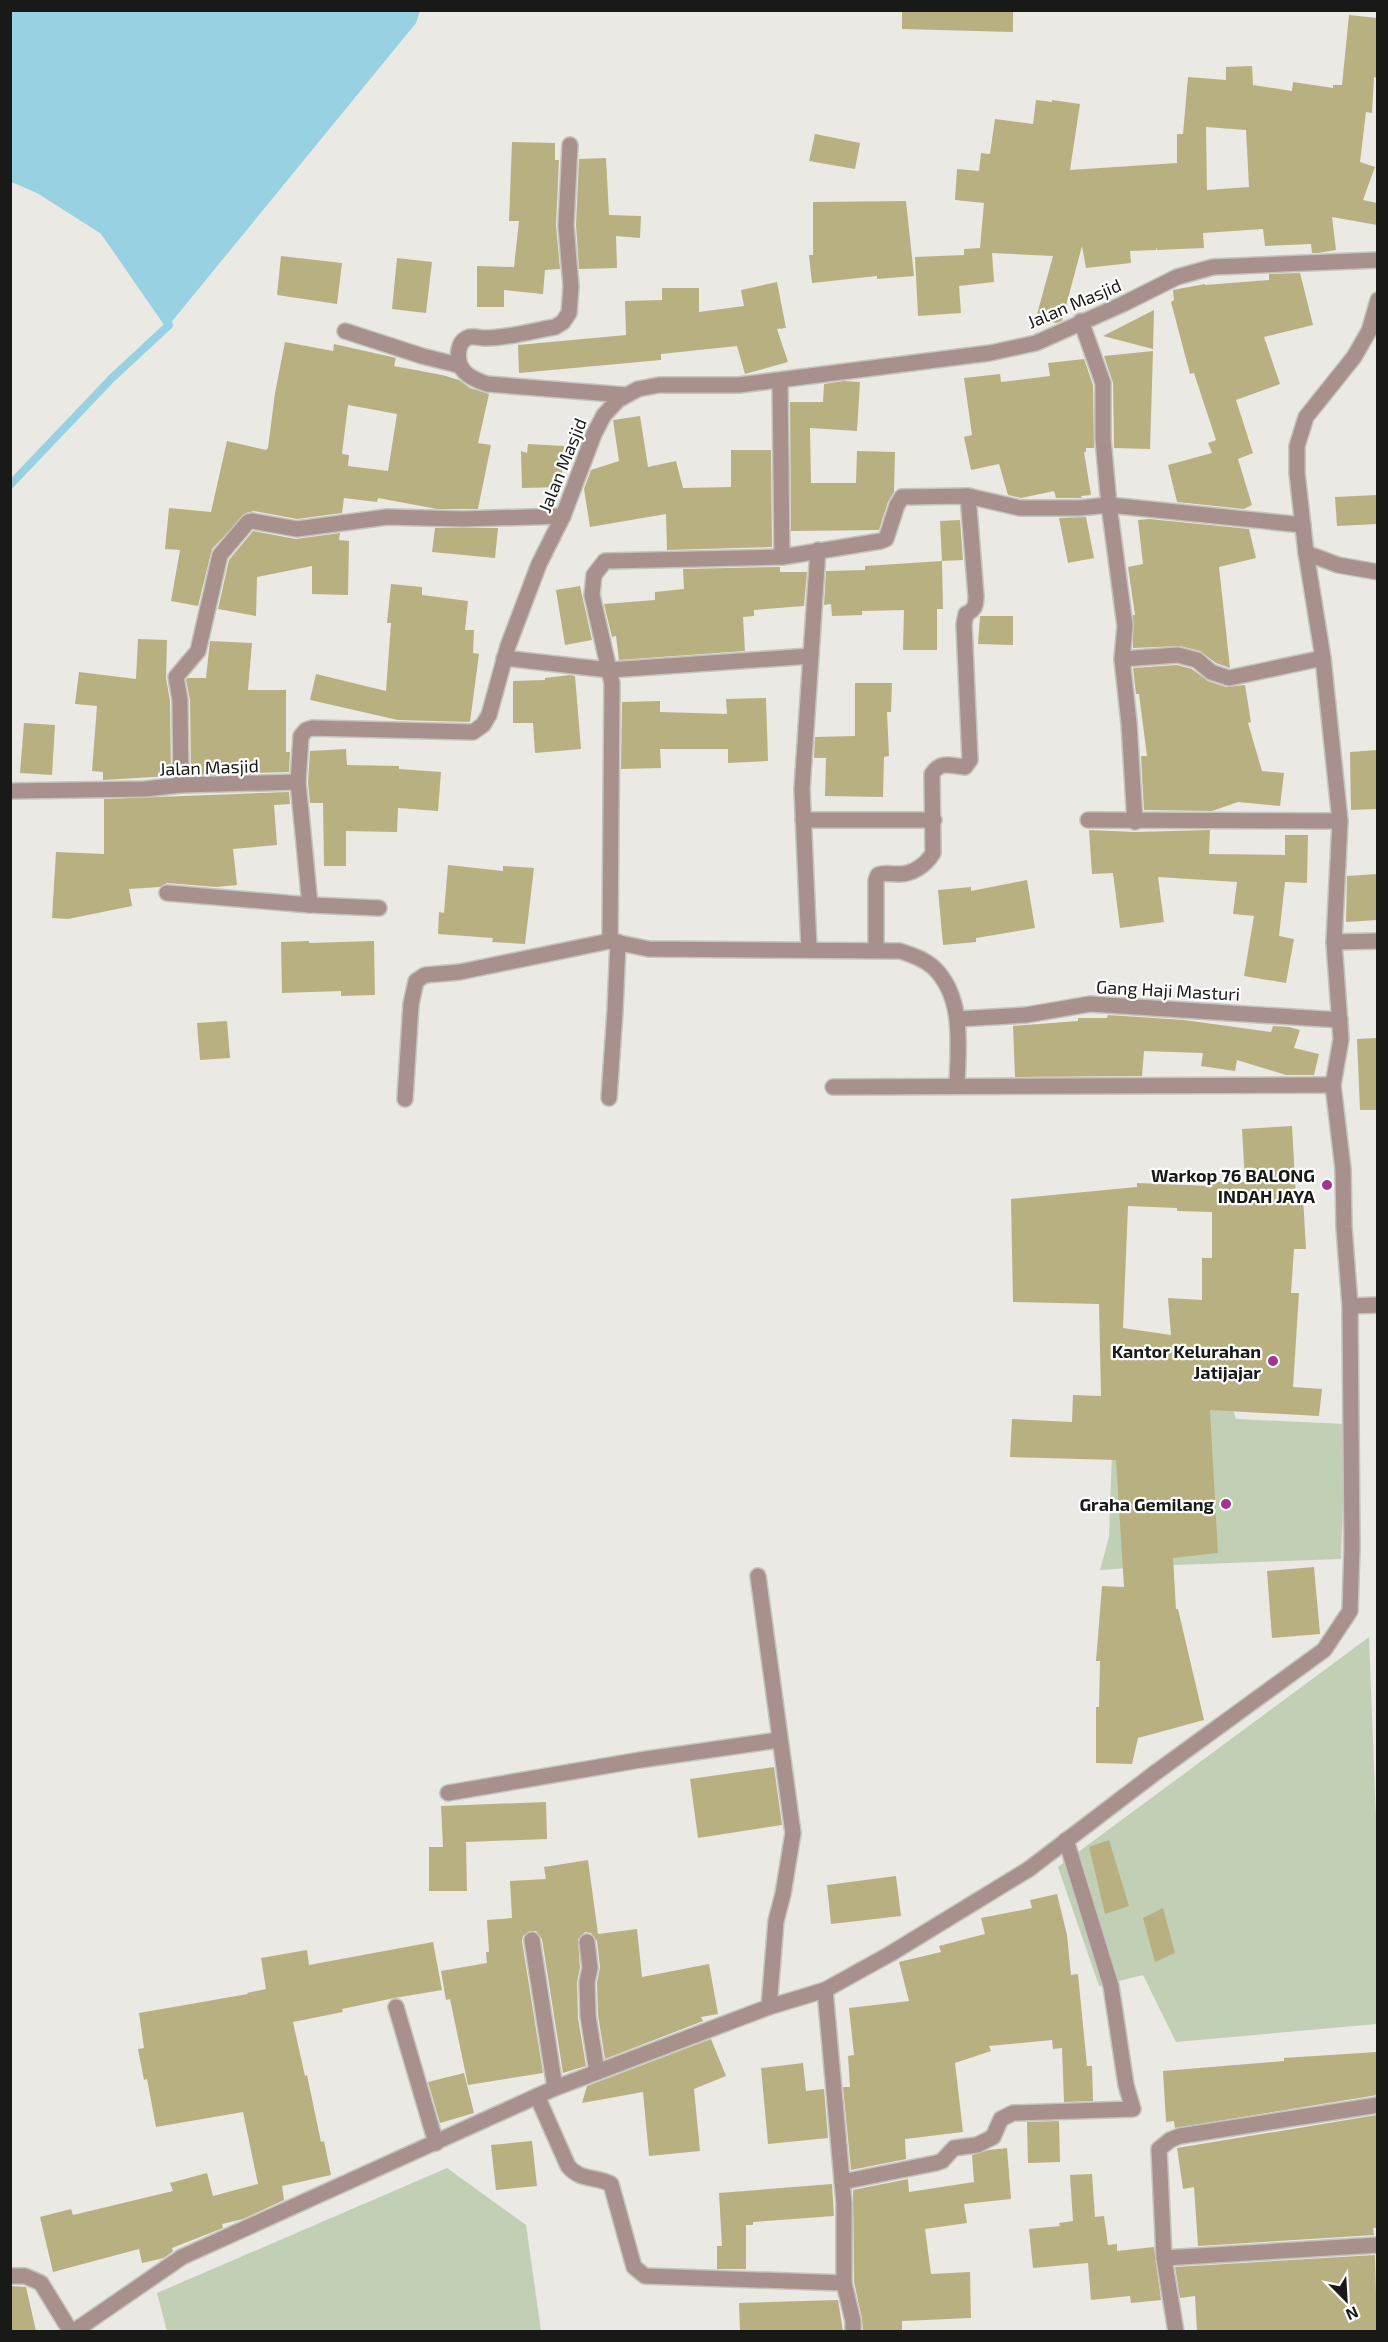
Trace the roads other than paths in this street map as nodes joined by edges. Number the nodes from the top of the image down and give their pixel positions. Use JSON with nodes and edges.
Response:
{"nodes":[{"id":1,"x":570,"y":145,"type":"dead end"},
{"id":2,"x":1377,"y":260,"type":"edge"},
{"id":3,"x":1377,"y":300,"type":"edge"},
{"id":4,"x":1080,"y":321,"type":"junction"},
{"id":5,"x":345,"y":331,"type":"dead end"},
{"id":6,"x":458,"y":365,"type":"junction"},
{"id":7,"x":780,"y":380,"type":"junction"},
{"id":8,"x":626,"y":395,"type":"junction"},
{"id":9,"x":969,"y":496,"type":"junction"},
{"id":10,"x":1108,"y":504,"type":"junction"},
{"id":11,"x":563,"y":516,"type":"junction"},
{"id":12,"x":1303,"y":525,"type":"junction"},
{"id":13,"x":818,"y":550,"type":"junction"},
{"id":14,"x":1306,"y":553,"type":"junction"},
{"id":15,"x":782,"y":557,"type":"junction"},
{"id":16,"x":1377,"y":572,"type":"edge"},
{"id":17,"x":811,"y":656,"type":"junction"},
{"id":18,"x":504,"y":658,"type":"junction"},
{"id":19,"x":1323,"y":658,"type":"junction"},
{"id":20,"x":1122,"y":659,"type":"junction"},
{"id":21,"x":609,"y":670,"type":"junction"},
{"id":22,"x":298,"y":782,"type":"junction"},
{"id":23,"x":181,"y":785,"type":"junction"},
{"id":24,"x":10,"y":791,"type":"edge"},
{"id":25,"x":934,"y":819,"type":"junction"},
{"id":26,"x":803,"y":820,"type":"junction"},
{"id":27,"x":1088,"y":820,"type":"dead end"},
{"id":28,"x":1340,"y":821,"type":"junction"},
{"id":29,"x":1135,"y":822,"type":"junction"},
{"id":30,"x":167,"y":893,"type":"dead end"},
{"id":31,"x":310,"y":905,"type":"junction"},
{"id":32,"x":379,"y":908,"type":"dead end"},
{"id":33,"x":614,"y":941,"type":"junction"},
{"id":34,"x":1377,"y":941,"type":"edge"},
{"id":35,"x":1334,"y":942,"type":"junction"},
{"id":36,"x":809,"y":949,"type":"junction"},
{"id":37,"x":876,"y":950,"type":"junction"},
{"id":38,"x":958,"y":1019,"type":"junction"},
{"id":39,"x":1340,"y":1020,"type":"junction"},
{"id":40,"x":1333,"y":1085,"type":"junction"},
{"id":41,"x":957,"y":1086,"type":"junction"},
{"id":42,"x":834,"y":1087,"type":"dead end"},
{"id":43,"x":609,"y":1098,"type":"dead end"},
{"id":44,"x":405,"y":1099,"type":"dead end"},
{"id":45,"x":1377,"y":1305,"type":"edge"},
{"id":46,"x":1350,"y":1306,"type":"junction"},
{"id":47,"x":758,"y":1576,"type":"dead end"},
{"id":48,"x":779,"y":1740,"type":"junction"},
{"id":49,"x":448,"y":1793,"type":"dead end"},
{"id":50,"x":1066,"y":1840,"type":"junction"},
{"id":51,"x":532,"y":1940,"type":"dead end"},
{"id":52,"x":587,"y":1942,"type":"dead end"},
{"id":53,"x":825,"y":1990,"type":"junction"},
{"id":54,"x":396,"y":2007,"type":"dead end"},
{"id":55,"x":769,"y":2007,"type":"junction"},
{"id":56,"x":597,"y":2072,"type":"junction"},
{"id":57,"x":555,"y":2088,"type":"junction"},
{"id":58,"x":537,"y":2096,"type":"junction"},
{"id":59,"x":1377,"y":2105,"type":"edge"},
{"id":60,"x":436,"y":2143,"type":"junction"},
{"id":61,"x":842,"y":2182,"type":"junction"},
{"id":62,"x":1377,"y":2245,"type":"edge"},
{"id":63,"x":1164,"y":2258,"type":"junction"},
{"id":64,"x":10,"y":2276,"type":"edge"},
{"id":65,"x":844,"y":2283,"type":"junction"},
{"id":66,"x":72,"y":2331,"type":"edge"},
{"id":67,"x":853,"y":2331,"type":"edge"},
{"id":68,"x":1176,"y":2331,"type":"edge"}],
"edges":[{"from":1,"to":6,"type":"street"},
{"from":2,"to":4,"type":"street","name":"Jalan Masjid"},
{"from":3,"to":12,"type":"street"},
{"from":4,"to":7,"type":"street","name":"Jalan Masjid"},
{"from":4,"to":10,"type":"street"},
{"from":5,"to":6,"type":"street"},
{"from":6,"to":8,"type":"street"},
{"from":7,"to":8,"type":"street","name":"Jalan Masjid"},
{"from":7,"to":15,"type":"street"},
{"from":8,"to":11,"type":"street","name":"Jalan Masjid"},
{"from":9,"to":10,"type":"street"},
{"from":9,"to":13,"type":"street"},
{"from":9,"to":25,"type":"street"},
{"from":10,"to":12,"type":"street"},
{"from":10,"to":20,"type":"street"},
{"from":11,"to":18,"type":"street","name":"Jalan Masjid"},
{"from":11,"to":23,"type":"street"},
{"from":12,"to":14,"type":"street"},
{"from":13,"to":15,"type":"street"},
{"from":13,"to":17,"type":"street"},
{"from":14,"to":16,"type":"street"},
{"from":14,"to":19,"type":"street"},
{"from":15,"to":21,"type":"street"},
{"from":17,"to":21,"type":"street"},
{"from":17,"to":26,"type":"street"},
{"from":18,"to":21,"type":"street"},
{"from":18,"to":22,"type":"street","name":"Jalan Masjid"},
{"from":19,"to":20,"type":"street"},
{"from":19,"to":28,"type":"street"},
{"from":20,"to":29,"type":"street"},
{"from":21,"to":33,"type":"street"},
{"from":22,"to":23,"type":"street","name":"Jalan Masjid"},
{"from":22,"to":31,"type":"street"},
{"from":23,"to":24,"type":"street","name":"Jalan Masjid"},
{"from":25,"to":26,"type":"street"},
{"from":25,"to":37,"type":"street"},
{"from":26,"to":36,"type":"street"},
{"from":27,"to":29,"type":"street"},
{"from":28,"to":29,"type":"street"},
{"from":28,"to":35,"type":"street"},
{"from":30,"to":31,"type":"street"},
{"from":31,"to":32,"type":"street"},
{"from":33,"to":36,"type":"street"},
{"from":33,"to":43,"type":"street"},
{"from":33,"to":44,"type":"street"},
{"from":34,"to":35,"type":"street"},
{"from":35,"to":39,"type":"street"},
{"from":36,"to":37,"type":"street"},
{"from":37,"to":38,"type":"street"},
{"from":38,"to":39,"type":"street","name":"Gang Haji Masturi"},
{"from":38,"to":41,"type":"street"},
{"from":39,"to":40,"type":"street"},
{"from":40,"to":41,"type":"street"},
{"from":40,"to":46,"type":"street"},
{"from":41,"to":42,"type":"street"},
{"from":45,"to":46,"type":"street"},
{"from":46,"to":50,"type":"street"},
{"from":47,"to":48,"type":"street"},
{"from":48,"to":49,"type":"street"},
{"from":48,"to":55,"type":"street"},
{"from":50,"to":53,"type":"street"},
{"from":50,"to":61,"type":"street"},
{"from":51,"to":57,"type":"street"},
{"from":52,"to":56,"type":"street"},
{"from":53,"to":55,"type":"street"},
{"from":53,"to":61,"type":"street"},
{"from":54,"to":60,"type":"street"},
{"from":55,"to":56,"type":"street"},
{"from":56,"to":57,"type":"street"},
{"from":57,"to":58,"type":"street"},
{"from":58,"to":60,"type":"street"},
{"from":58,"to":65,"type":"street"},
{"from":59,"to":63,"type":"street"},
{"from":60,"to":66,"type":"street"},
{"from":61,"to":65,"type":"street"},
{"from":62,"to":63,"type":"street"},
{"from":63,"to":68,"type":"street"},
{"from":64,"to":66,"type":"street"},
{"from":65,"to":67,"type":"street"}]}
